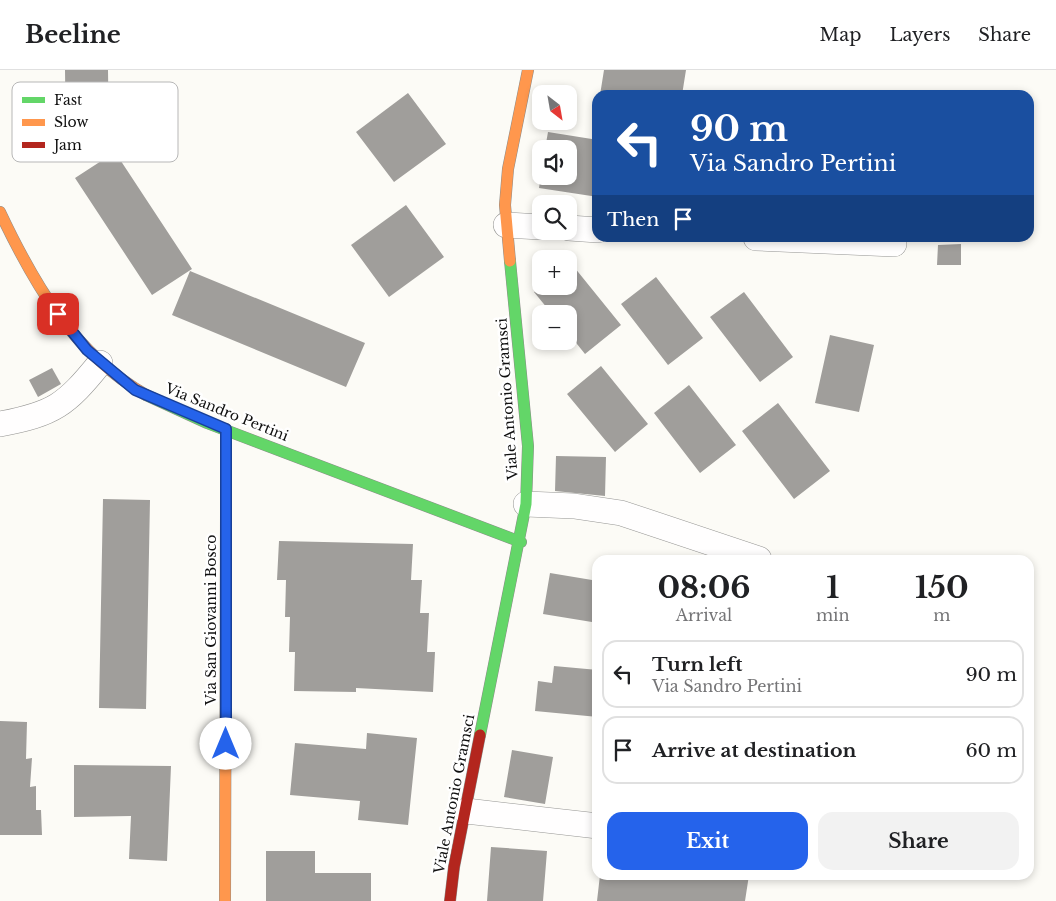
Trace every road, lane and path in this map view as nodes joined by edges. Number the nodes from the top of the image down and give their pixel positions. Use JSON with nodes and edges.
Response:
{"nodes":[{"id":1,"x":528,"y":70,"type":"edge"},
{"id":2,"x":0,"y":212,"type":"edge"},
{"id":3,"x":506,"y":225,"type":"junction"},
{"id":4,"x":532,"y":226,"type":"edge"},
{"id":5,"x":577,"y":229,"type":"edge"},
{"id":6,"x":592,"y":230,"type":"edge"},
{"id":7,"x":848,"y":242,"type":"edge"},
{"id":8,"x":894,"y":244,"type":"dead end"},
{"id":9,"x":100,"y":363,"type":"junction"},
{"id":10,"x":0,"y":424,"type":"edge"},
{"id":11,"x":226,"y":429,"type":"junction"},
{"id":12,"x":526,"y":504,"type":"junction"},
{"id":13,"x":520,"y":542,"type":"junction"},
{"id":14,"x":747,"y":555,"type":"edge"},
{"id":15,"x":466,"y":811,"type":"junction"},
{"id":16,"x":592,"y":825,"type":"edge"},
{"id":17,"x":225,"y":901,"type":"edge"},
{"id":18,"x":450,"y":901,"type":"edge"}],
"edges":[{"from":1,"to":3,"type":"street","name":"Viale Antonio Gramsci"},
{"from":2,"to":9,"type":"street","name":"Via Sandro Pertini"},
{"from":3,"to":4,"type":"street"},
{"from":3,"to":12,"type":"street","name":"Viale Antonio Gramsci"},
{"from":5,"to":6,"type":"street"},
{"from":7,"to":8,"type":"street"},
{"from":9,"to":10,"type":"street"},
{"from":9,"to":11,"type":"street","name":"Via Sandro Pertini"},
{"from":11,"to":13,"type":"street","name":"Via Sandro Pertini"},
{"from":11,"to":17,"type":"street","name":"Via San Giovanni Bosco"},
{"from":12,"to":13,"type":"street","name":"Viale Antonio Gramsci"},
{"from":12,"to":14,"type":"street"},
{"from":13,"to":15,"type":"street","name":"Viale Antonio Gramsci"},
{"from":15,"to":16,"type":"street"},
{"from":15,"to":18,"type":"street","name":"Viale Antonio Gramsci"}]}
